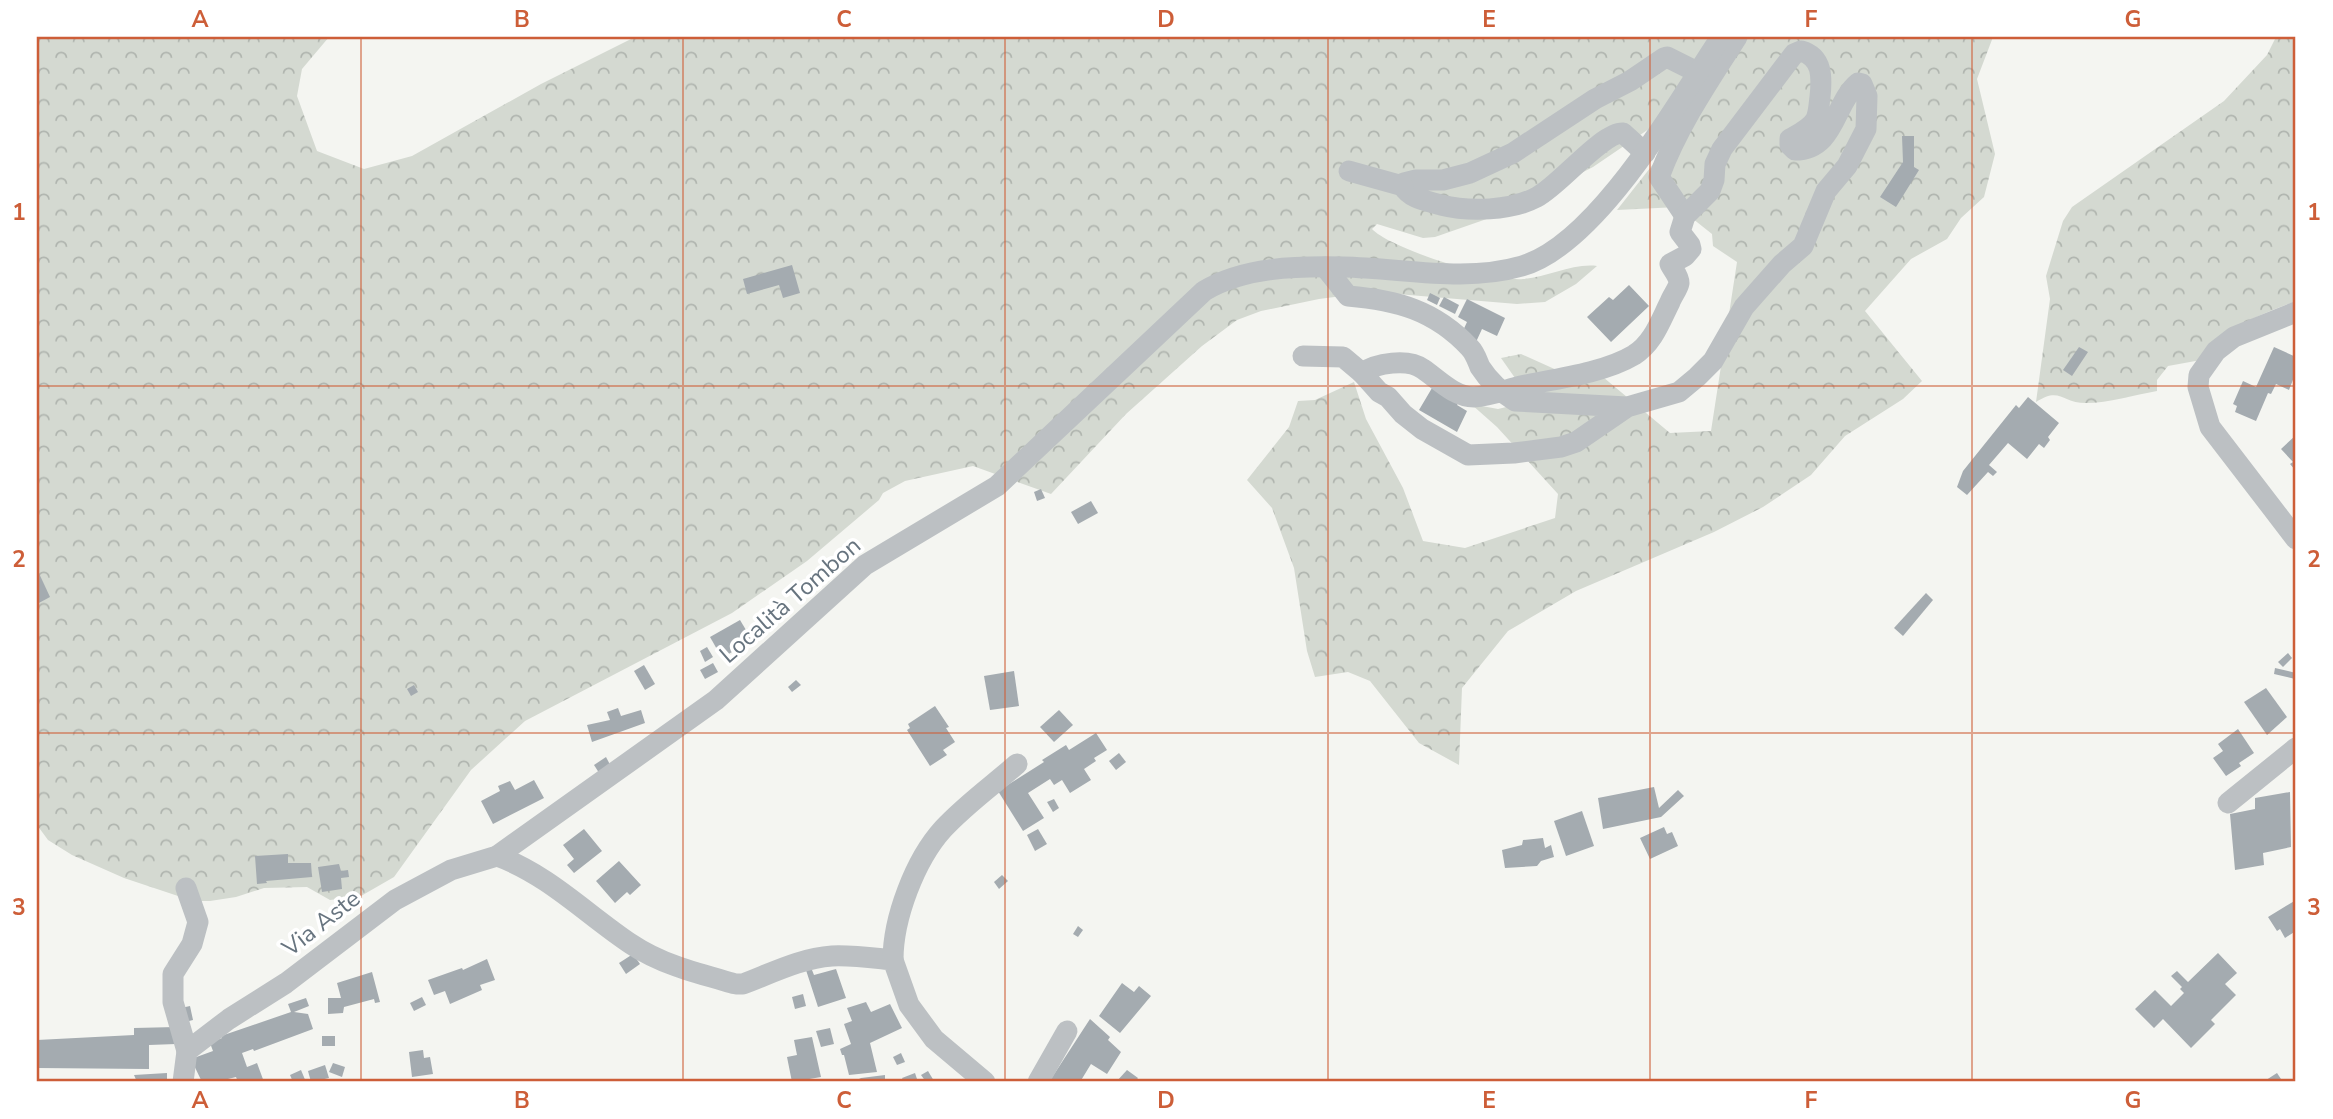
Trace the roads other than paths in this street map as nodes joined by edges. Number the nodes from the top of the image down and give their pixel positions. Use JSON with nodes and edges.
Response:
{"nodes":[{"id":1,"x":1721,"y":37,"type":"edge"},
{"id":2,"x":1738,"y":37,"type":"edge"},
{"id":3,"x":1697,"y":72,"type":"junction"},
{"id":4,"x":1645,"y":153,"type":"junction"},
{"id":5,"x":1349,"y":171,"type":"dead end"},
{"id":6,"x":1403,"y":186,"type":"junction"},
{"id":7,"x":1685,"y":216,"type":"junction"},
{"id":8,"x":1325,"y":267,"type":"junction"},
{"id":9,"x":2296,"y":312,"type":"edge"},
{"id":10,"x":1303,"y":356,"type":"dead end"},
{"id":11,"x":1362,"y":373,"type":"junction"},
{"id":12,"x":1501,"y":393,"type":"junction"},
{"id":13,"x":1628,"y":407,"type":"junction"},
{"id":14,"x":2296,"y":539,"type":"edge"},
{"id":15,"x":2296,"y":748,"type":"edge"},
{"id":16,"x":1017,"y":764,"type":"dead end"},
{"id":17,"x":2228,"y":803,"type":"dead end"},
{"id":18,"x":497,"y":856,"type":"junction"},
{"id":19,"x":186,"y":888,"type":"dead end"},
{"id":20,"x":893,"y":960,"type":"junction"},
{"id":21,"x":1067,"y":1031,"type":"dead end"},
{"id":22,"x":187,"y":1051,"type":"junction"},
{"id":23,"x":183,"y":1082,"type":"edge"},
{"id":24,"x":985,"y":1082,"type":"edge"},
{"id":25,"x":1038,"y":1082,"type":"edge"}],
"edges":[{"from":1,"to":3,"type":"street","name":"Località Tombon"},
{"from":2,"to":7,"type":"street"},
{"from":3,"to":4,"type":"street","name":"Località Tombon"},
{"from":3,"to":6,"type":"street"},
{"from":4,"to":6,"type":"street"},
{"from":4,"to":8,"type":"street","name":"Località Tombon"},
{"from":5,"to":6,"type":"street"},
{"from":7,"to":12,"type":"street"},
{"from":7,"to":13,"type":"street"},
{"from":8,"to":12,"type":"street"},
{"from":8,"to":18,"type":"street","name":"Località Tombon"},
{"from":9,"to":14,"type":"street"},
{"from":10,"to":11,"type":"street"},
{"from":11,"to":12,"type":"street"},
{"from":11,"to":13,"type":"street"},
{"from":12,"to":13,"type":"street"},
{"from":15,"to":17,"type":"street"},
{"from":16,"to":20,"type":"street"},
{"from":18,"to":20,"type":"street"},
{"from":18,"to":22,"type":"street","name":"Via Aste"},
{"from":19,"to":22,"type":"street"},
{"from":20,"to":24,"type":"street"},
{"from":21,"to":25,"type":"street"},
{"from":22,"to":23,"type":"street"}]}
